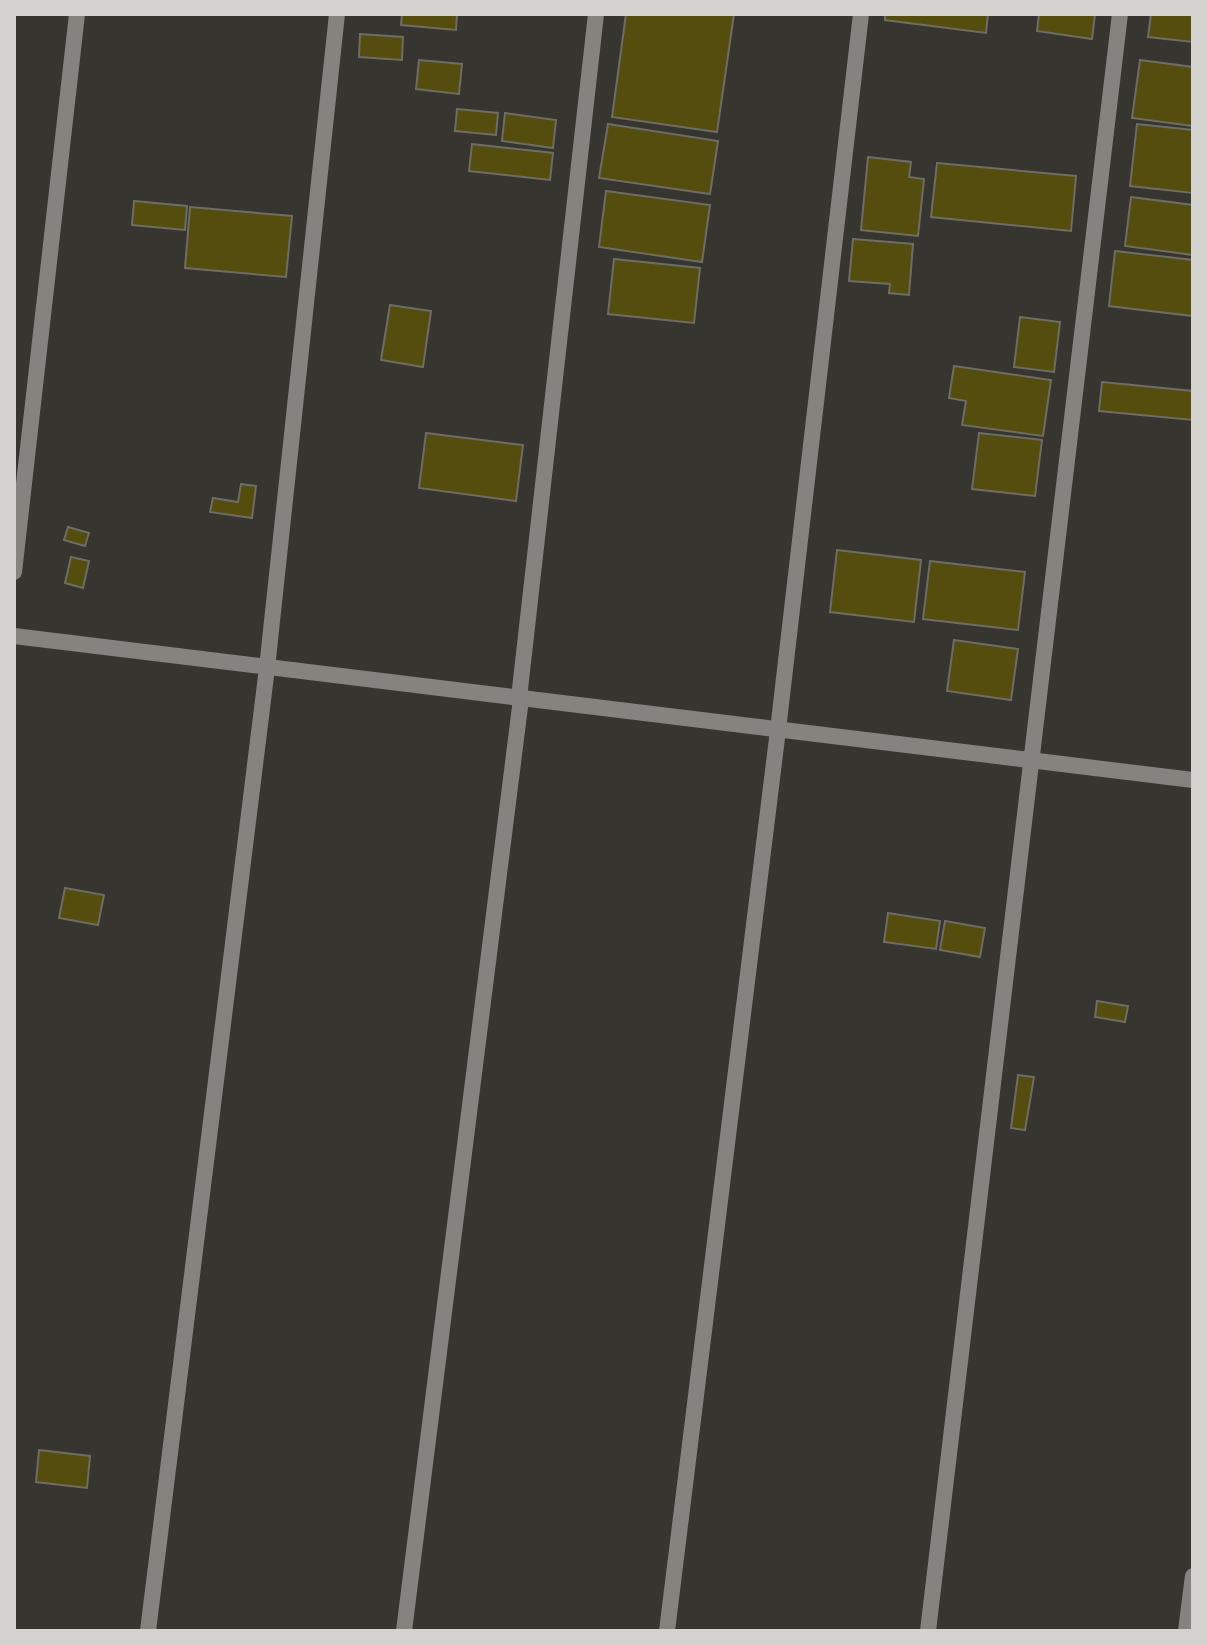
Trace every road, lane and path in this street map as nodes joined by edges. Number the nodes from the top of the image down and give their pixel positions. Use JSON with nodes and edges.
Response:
{"nodes":[{"id":1,"x":77,"y":14,"type":"edge"},
{"id":2,"x":337,"y":14,"type":"edge"},
{"id":3,"x":596,"y":14,"type":"edge"},
{"id":4,"x":861,"y":14,"type":"edge"},
{"id":5,"x":1120,"y":14,"type":"edge"},
{"id":6,"x":14,"y":572,"type":"edge"},
{"id":7,"x":14,"y":636,"type":"edge"},
{"id":8,"x":267,"y":668,"type":"junction"},
{"id":9,"x":521,"y":699,"type":"junction"},
{"id":10,"x":778,"y":730,"type":"junction"},
{"id":11,"x":1032,"y":761,"type":"junction"},
{"id":12,"x":1193,"y":780,"type":"edge"},
{"id":13,"x":1193,"y":1576,"type":"edge"},
{"id":14,"x":148,"y":1631,"type":"edge"},
{"id":15,"x":404,"y":1631,"type":"edge"},
{"id":16,"x":667,"y":1631,"type":"edge"},
{"id":17,"x":928,"y":1631,"type":"edge"},
{"id":18,"x":1186,"y":1631,"type":"edge"}],
"edges":[{"from":1,"to":6,"type":"street"},
{"from":2,"to":8,"type":"street"},
{"from":3,"to":9,"type":"street"},
{"from":4,"to":10,"type":"street"},
{"from":5,"to":11,"type":"street"},
{"from":7,"to":8,"type":"street"},
{"from":8,"to":9,"type":"street"},
{"from":8,"to":14,"type":"street"},
{"from":9,"to":10,"type":"street"},
{"from":9,"to":15,"type":"street"},
{"from":10,"to":11,"type":"street"},
{"from":10,"to":16,"type":"street"},
{"from":11,"to":12,"type":"street"},
{"from":11,"to":17,"type":"street"},
{"from":13,"to":18,"type":"street"}]}
